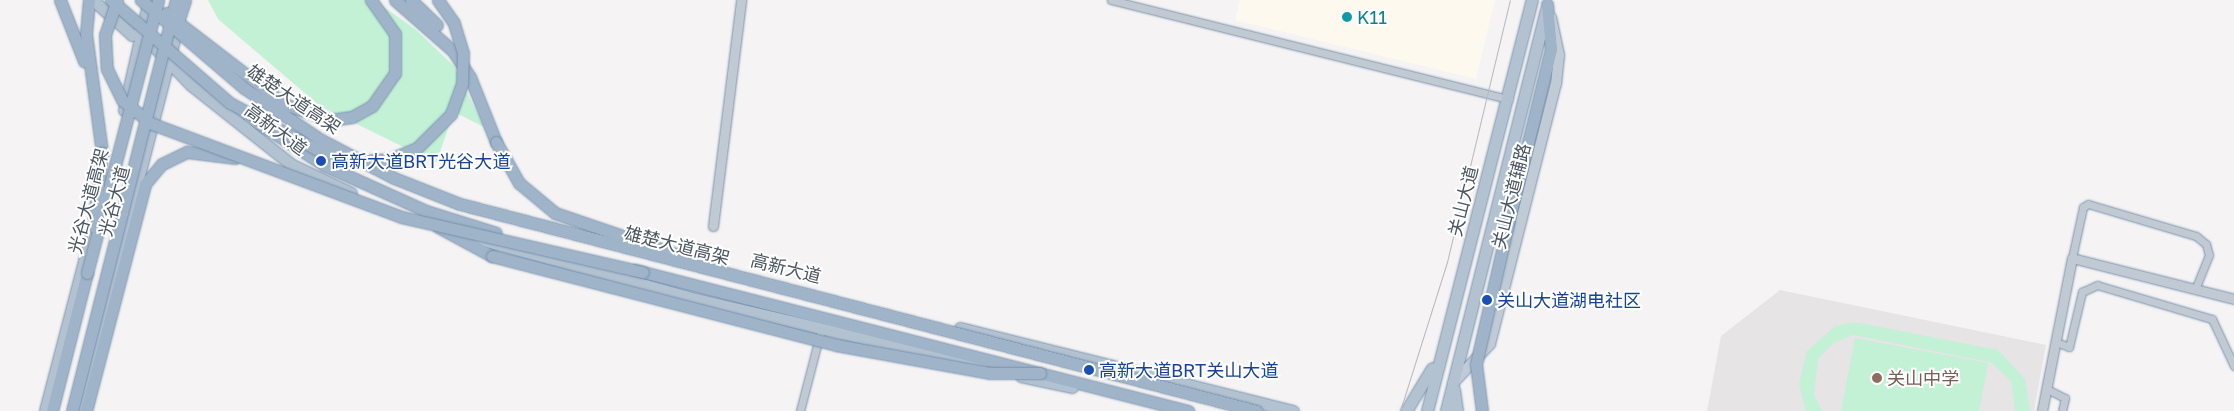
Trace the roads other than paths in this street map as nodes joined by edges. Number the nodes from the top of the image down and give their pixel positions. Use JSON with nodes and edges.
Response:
{"nodes":[{"id":1,"x":60,"y":0,"type":"edge"},
{"id":2,"x":89,"y":0,"type":"edge"},
{"id":3,"x":93,"y":0,"type":"edge"},
{"id":4,"x":111,"y":0,"type":"edge"},
{"id":5,"x":117,"y":0,"type":"edge"},
{"id":6,"x":140,"y":0,"type":"edge"},
{"id":7,"x":149,"y":0,"type":"edge"},
{"id":8,"x":158,"y":0,"type":"edge"},
{"id":9,"x":176,"y":0,"type":"edge"},
{"id":10,"x":184,"y":0,"type":"edge"},
{"id":11,"x":371,"y":0,"type":"edge"},
{"id":12,"x":395,"y":0,"type":"edge"},
{"id":13,"x":411,"y":0,"type":"edge"},
{"id":14,"x":438,"y":0,"type":"edge"},
{"id":15,"x":740,"y":0,"type":"edge"},
{"id":16,"x":1111,"y":0,"type":"edge"},
{"id":17,"x":1532,"y":0,"type":"edge"},
{"id":18,"x":1548,"y":2,"type":"edge"},
{"id":19,"x":178,"y":26,"type":"junction"},
{"id":20,"x":140,"y":34,"type":"junction"},
{"id":21,"x":168,"y":62,"type":"junction"},
{"id":22,"x":470,"y":77,"type":"junction"},
{"id":23,"x":92,"y":86,"type":"junction"},
{"id":24,"x":1508,"y":99,"type":"junction"},
{"id":25,"x":230,"y":103,"type":"junction"},
{"id":26,"x":144,"y":127,"type":"junction"},
{"id":27,"x":236,"y":158,"type":"junction"},
{"id":28,"x":423,"y":219,"type":"junction"},
{"id":29,"x":713,"y":226,"type":"dead end"},
{"id":30,"x":2072,"y":258,"type":"junction"},
{"id":31,"x":644,"y":272,"type":"junction"},
{"id":32,"x":87,"y":273,"type":"junction"},
{"id":33,"x":2195,"y":289,"type":"junction"},
{"id":34,"x":799,"y":294,"type":"junction"},
{"id":35,"x":2234,"y":300,"type":"edge"},
{"id":36,"x":821,"y":330,"type":"junction"},
{"id":37,"x":2056,"y":342,"type":"junction"},
{"id":38,"x":1439,"y":353,"type":"junction"},
{"id":39,"x":2234,"y":366,"type":"edge"},
{"id":40,"x":1040,"y":373,"type":"junction"},
{"id":41,"x":1453,"y":383,"type":"junction"},
{"id":42,"x":2047,"y":389,"type":"junction"},
{"id":43,"x":45,"y":411,"type":"edge"},
{"id":44,"x":52,"y":411,"type":"edge"},
{"id":45,"x":72,"y":411,"type":"edge"},
{"id":46,"x":78,"y":411,"type":"edge"},
{"id":47,"x":86,"y":411,"type":"edge"},
{"id":48,"x":800,"y":411,"type":"edge"},
{"id":49,"x":1169,"y":411,"type":"edge"},
{"id":50,"x":1188,"y":411,"type":"edge"},
{"id":51,"x":1257,"y":411,"type":"edge"},
{"id":52,"x":1293,"y":411,"type":"edge"},
{"id":53,"x":1406,"y":411,"type":"edge"},
{"id":54,"x":1427,"y":411,"type":"edge"},
{"id":55,"x":1446,"y":411,"type":"edge"},
{"id":56,"x":1457,"y":411,"type":"edge"},
{"id":57,"x":1482,"y":411,"type":"edge"},
{"id":58,"x":2042,"y":411,"type":"edge"},
{"id":59,"x":2062,"y":411,"type":"edge"}],
"edges":[{"from":1,"to":23,"type":"highway"},
{"from":2,"to":23,"type":"highway"},
{"from":3,"to":20,"type":"main road","name":"高新大道"},
{"from":4,"to":25,"type":"highway","name":"雄楚大道高架","bridge":true},
{"from":5,"to":27,"type":"highway","bridge":true},
{"from":6,"to":34,"type":"highway","name":"雄楚大道高架","bridge":true},
{"from":7,"to":11,"type":"highway","bridge":true},
{"from":7,"to":19,"type":"main road","name":"高新大道"},
{"from":7,"to":20,"type":"main road","name":"光谷大道"},
{"from":8,"to":32,"type":"highway","name":"光谷大道高架","bridge":true},
{"from":9,"to":26,"type":"highway","name":"光谷大道高架","bridge":true},
{"from":10,"to":19,"type":"main road","name":"光谷大道"},
{"from":10,"to":26,"type":"highway","bridge":true},
{"from":12,"to":22,"type":"highway"},
{"from":13,"to":22,"type":"highway","bridge":true},
{"from":14,"to":25,"type":"highway","bridge":true},
{"from":15,"to":29,"type":"street"},
{"from":16,"to":24,"type":"street"},
{"from":17,"to":24,"type":"main road","name":"关山大道"},
{"from":18,"to":41,"type":"main road","name":"关山大道"},
{"from":18,"to":41,"type":"main road","name":"关山大道辅路"},
{"from":18,"to":57,"type":"highway","bridge":true},
{"from":19,"to":21,"type":"main road","name":"光谷大道"},
{"from":19,"to":52,"type":"main road","name":"高新大道"},
{"from":20,"to":21,"type":"main road","name":"高新大道"},
{"from":20,"to":43,"type":"main road","name":"光谷大道"},
{"from":21,"to":28,"type":"main road","name":"高新大道"},
{"from":21,"to":46,"type":"main road","name":"光谷大道"},
{"from":22,"to":34,"type":"highway","bridge":true},
{"from":23,"to":32,"type":"highway","bridge":true},
{"from":24,"to":38,"type":"main road","name":"关山大道"},
{"from":25,"to":31,"type":"highway","name":"雄楚大道高架","bridge":true},
{"from":26,"to":45,"type":"highway","name":"光谷大道高架","bridge":true},
{"from":27,"to":31,"type":"highway","bridge":true},
{"from":27,"to":47,"type":"highway"},
{"from":28,"to":36,"type":"main road","name":"高新大道"},
{"from":28,"to":40,"type":"highway","bridge":true},
{"from":30,"to":33,"type":"street"},
{"from":30,"to":33,"type":"street"},
{"from":30,"to":37,"type":"street"},
{"from":31,"to":40,"type":"highway","name":"雄楚大道高架","bridge":true},
{"from":32,"to":44,"type":"highway","name":"光谷大道高架"},
{"from":33,"to":35,"type":"street"},
{"from":34,"to":51,"type":"highway","name":"雄楚大道高架","bridge":true},
{"from":36,"to":48,"type":"street"},
{"from":36,"to":49,"type":"main road","name":"高新大道"},
{"from":37,"to":39,"type":"street"},
{"from":37,"to":42,"type":"street"},
{"from":38,"to":53,"type":"main road"},
{"from":38,"to":54,"type":"main road","name":"关山大道"},
{"from":40,"to":50,"type":"highway","name":"雄楚大道高架"},
{"from":41,"to":55,"type":"main road","name":"关山大道"},
{"from":41,"to":56,"type":"main road"},
{"from":42,"to":58,"type":"street"},
{"from":42,"to":59,"type":"street"}]}
